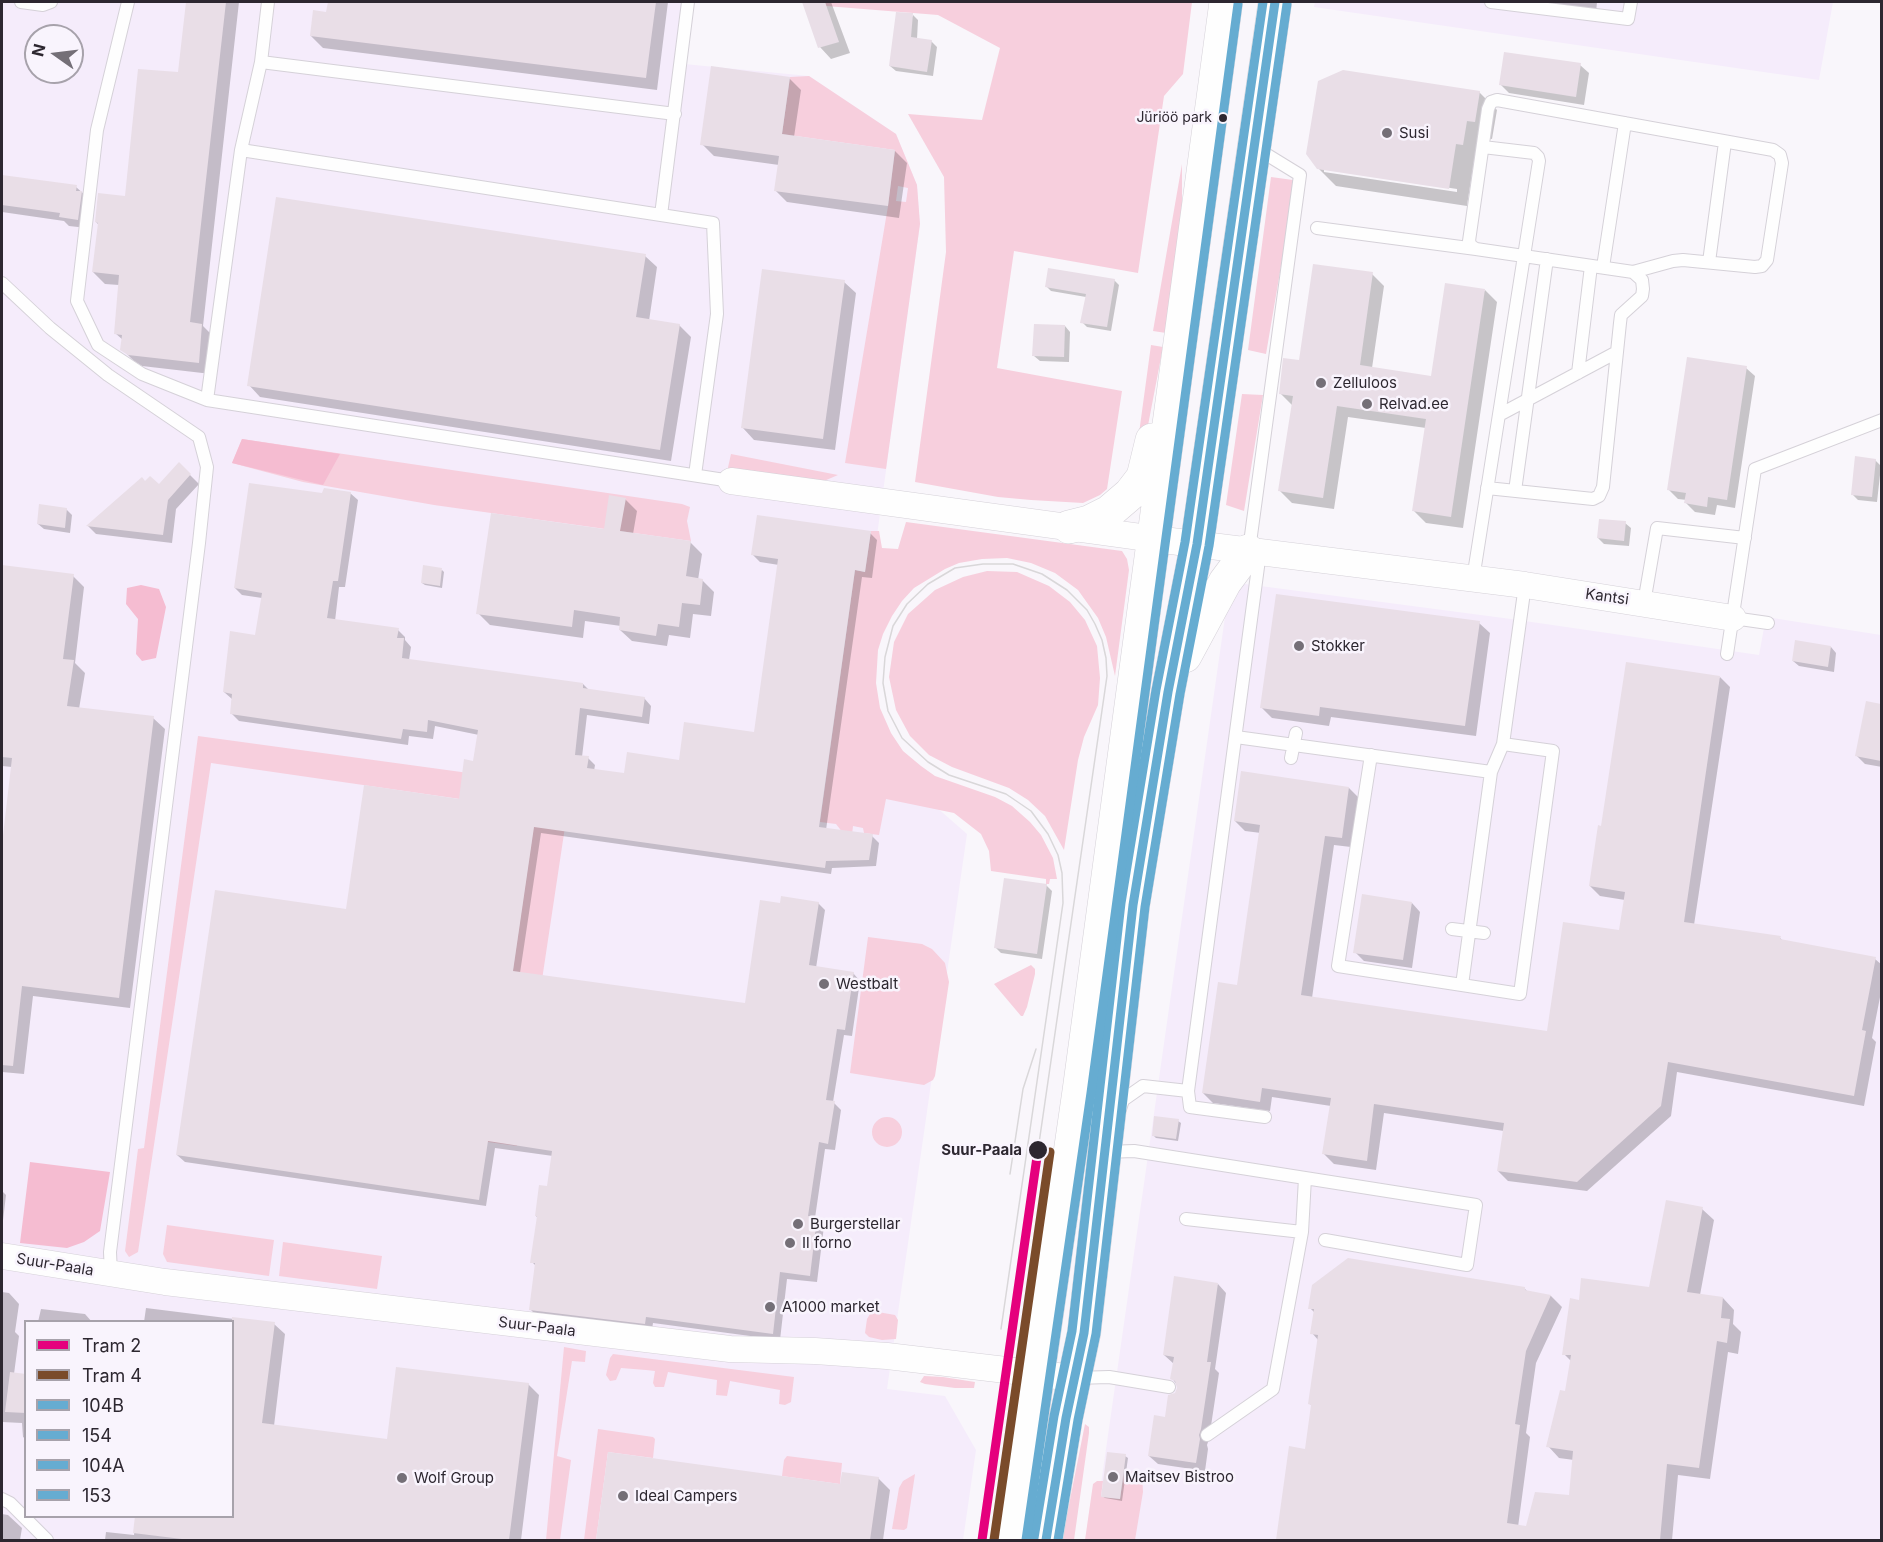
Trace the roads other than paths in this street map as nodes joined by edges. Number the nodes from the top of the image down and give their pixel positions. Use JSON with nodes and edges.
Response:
{"nodes":[{"id":1,"x":21,"y":2,"type":"edge"},
{"id":2,"x":51,"y":2,"type":"edge"},
{"id":3,"x":128,"y":2,"type":"edge"},
{"id":4,"x":268,"y":2,"type":"edge"},
{"id":5,"x":688,"y":2,"type":"edge"},
{"id":6,"x":1226,"y":2,"type":"edge"},
{"id":7,"x":1275,"y":2,"type":"edge"},
{"id":8,"x":1491,"y":2,"type":"edge"},
{"id":9,"x":1631,"y":2,"type":"edge"},
{"id":10,"x":261,"y":62,"type":"junction"},
{"id":11,"x":675,"y":114,"type":"junction"},
{"id":12,"x":1625,"y":123,"type":"junction"},
{"id":13,"x":1725,"y":142,"type":"junction"},
{"id":14,"x":1255,"y":147,"type":"junction"},
{"id":15,"x":1483,"y":147,"type":"junction"},
{"id":16,"x":241,"y":150,"type":"junction"},
{"id":17,"x":661,"y":215,"type":"junction"},
{"id":18,"x":1317,"y":228,"type":"dead end"},
{"id":19,"x":1476,"y":249,"type":"junction"},
{"id":20,"x":1524,"y":256,"type":"junction"},
{"id":21,"x":1547,"y":259,"type":"junction"},
{"id":22,"x":1709,"y":262,"type":"junction"},
{"id":23,"x":1597,"y":267,"type":"junction"},
{"id":24,"x":1633,"y":272,"type":"junction"},
{"id":25,"x":2,"y":283,"type":"edge"},
{"id":26,"x":1181,"y":341,"type":"junction"},
{"id":27,"x":1617,"y":352,"type":"junction"},
{"id":28,"x":1578,"y":373,"type":"junction"},
{"id":29,"x":1528,"y":399,"type":"junction"},
{"id":30,"x":207,"y":400,"type":"junction"},
{"id":31,"x":1499,"y":415,"type":"junction"},
{"id":32,"x":1881,"y":420,"type":"edge"},
{"id":33,"x":695,"y":475,"type":"junction"},
{"id":34,"x":731,"y":481,"type":"joint"},
{"id":35,"x":1487,"y":488,"type":"junction"},
{"id":36,"x":1515,"y":491,"type":"junction"},
{"id":37,"x":1070,"y":527,"type":"junction"},
{"id":38,"x":1745,"y":538,"type":"junction"},
{"id":39,"x":1155,"y":539,"type":"junction"},
{"id":40,"x":1197,"y":544,"type":"junction"},
{"id":41,"x":1254,"y":552,"type":"junction"},
{"id":42,"x":1473,"y":579,"type":"junction"},
{"id":43,"x":1525,"y":585,"type":"junction"},
{"id":44,"x":1644,"y":603,"type":"junction"},
{"id":45,"x":1733,"y":618,"type":"junction"},
{"id":46,"x":1768,"y":623,"type":"dead end"},
{"id":47,"x":1727,"y":654,"type":"dead end"},
{"id":48,"x":1168,"y":693,"type":"junction"},
{"id":49,"x":1236,"y":737,"type":"junction"},
{"id":50,"x":1295,"y":739,"type":"junction"},
{"id":51,"x":1503,"y":744,"type":"junction"},
{"id":52,"x":1371,"y":756,"type":"junction"},
{"id":53,"x":1291,"y":758,"type":"dead end"},
{"id":54,"x":1491,"y":772,"type":"junction"},
{"id":55,"x":1354,"y":859,"type":"junction"},
{"id":56,"x":1369,"y":861,"type":"dead end"},
{"id":57,"x":1452,"y":929,"type":"dead end"},
{"id":58,"x":1469,"y":931,"type":"junction"},
{"id":59,"x":1484,"y":933,"type":"dead end"},
{"id":60,"x":1462,"y":985,"type":"junction"},
{"id":61,"x":1188,"y":1091,"type":"junction"},
{"id":62,"x":1265,"y":1117,"type":"dead end"},
{"id":63,"x":1104,"y":1152,"type":"junction"},
{"id":64,"x":1305,"y":1178,"type":"junction"},
{"id":65,"x":1186,"y":1219,"type":"dead end"},
{"id":66,"x":1302,"y":1232,"type":"junction"},
{"id":67,"x":1325,"y":1240,"type":"dead end"},
{"id":68,"x":2,"y":1256,"type":"edge"},
{"id":69,"x":111,"y":1274,"type":"junction"},
{"id":70,"x":1037,"y":1374,"type":"junction"},
{"id":71,"x":1074,"y":1378,"type":"junction"},
{"id":72,"x":1169,"y":1387,"type":"dead end"},
{"id":73,"x":1207,"y":1435,"type":"dead end"},
{"id":74,"x":2,"y":1499,"type":"edge"},
{"id":75,"x":24,"y":1517,"type":"edge"},
{"id":76,"x":25,"y":1518,"type":"edge"},
{"id":77,"x":47,"y":1540,"type":"edge"},
{"id":78,"x":1014,"y":1540,"type":"edge"},
{"id":79,"x":1046,"y":1540,"type":"edge"}],
"edges":[{"from":1,"to":2,"type":"lane"},
{"from":3,"to":30,"type":"lane"},
{"from":4,"to":10,"type":"lane"},
{"from":5,"to":11,"type":"lane"},
{"from":6,"to":26,"type":"highway"},
{"from":7,"to":14,"type":"highway"},
{"from":8,"to":9,"type":"lane"},
{"from":10,"to":11,"type":"lane"},
{"from":10,"to":16,"type":"lane"},
{"from":11,"to":17,"type":"lane"},
{"from":12,"to":13,"type":"lane"},
{"from":12,"to":15,"type":"lane"},
{"from":12,"to":23,"type":"lane"},
{"from":13,"to":22,"type":"lane"},
{"from":13,"to":22,"type":"lane"},
{"from":14,"to":40,"type":"highway"},
{"from":14,"to":41,"type":"lane"},
{"from":15,"to":19,"type":"lane"},
{"from":15,"to":20,"type":"lane"},
{"from":16,"to":17,"type":"lane"},
{"from":16,"to":30,"type":"lane"},
{"from":17,"to":33,"type":"lane"},
{"from":18,"to":19,"type":"lane"},
{"from":19,"to":20,"type":"lane"},
{"from":20,"to":21,"type":"lane"},
{"from":20,"to":31,"type":"lane"},
{"from":21,"to":23,"type":"lane"},
{"from":21,"to":29,"type":"lane"},
{"from":22,"to":24,"type":"lane"},
{"from":23,"to":24,"type":"lane"},
{"from":23,"to":28,"type":"lane"},
{"from":24,"to":27,"type":"lane"},
{"from":25,"to":69,"type":"lane"},
{"from":26,"to":37,"type":"highway"},
{"from":26,"to":39,"type":"highway"},
{"from":27,"to":28,"type":"lane"},
{"from":27,"to":36,"type":"lane"},
{"from":28,"to":29,"type":"lane"},
{"from":29,"to":31,"type":"lane"},
{"from":29,"to":36,"type":"lane"},
{"from":30,"to":33,"type":"lane"},
{"from":31,"to":35,"type":"lane"},
{"from":32,"to":38,"type":"lane"},
{"from":33,"to":34,"type":"lane"},
{"from":34,"to":37,"type":"street","name":"Kantsi"},
{"from":35,"to":36,"type":"lane"},
{"from":35,"to":42,"type":"lane"},
{"from":37,"to":39,"type":"street","name":"Kantsi"},
{"from":38,"to":44,"type":"lane"},
{"from":38,"to":45,"type":"lane"},
{"from":39,"to":40,"type":"street","name":"Kantsi"},
{"from":39,"to":70,"type":"highway"},
{"from":40,"to":41,"type":"street","name":"Kantsi"},
{"from":40,"to":48,"type":"highway"},
{"from":41,"to":42,"type":"street","name":"Kantsi"},
{"from":41,"to":48,"type":"highway"},
{"from":41,"to":49,"type":"lane"},
{"from":42,"to":43,"type":"street","name":"Kantsi"},
{"from":43,"to":44,"type":"street","name":"Kantsi"},
{"from":43,"to":51,"type":"lane"},
{"from":44,"to":45,"type":"street","name":"Kantsi"},
{"from":45,"to":46,"type":"lane"},
{"from":45,"to":47,"type":"lane"},
{"from":48,"to":63,"type":"highway"},
{"from":49,"to":50,"type":"lane"},
{"from":49,"to":61,"type":"lane"},
{"from":50,"to":52,"type":"lane"},
{"from":50,"to":53,"type":"lane"},
{"from":51,"to":54,"type":"lane"},
{"from":51,"to":60,"type":"lane"},
{"from":52,"to":54,"type":"lane"},
{"from":52,"to":55,"type":"lane"},
{"from":54,"to":58,"type":"lane"},
{"from":55,"to":56,"type":"lane"},
{"from":55,"to":60,"type":"lane"},
{"from":57,"to":58,"type":"lane"},
{"from":58,"to":59,"type":"lane"},
{"from":58,"to":60,"type":"lane"},
{"from":61,"to":62,"type":"lane"},
{"from":61,"to":63,"type":"lane"},
{"from":63,"to":64,"type":"lane"},
{"from":63,"to":71,"type":"highway"},
{"from":64,"to":66,"type":"lane"},
{"from":64,"to":67,"type":"lane"},
{"from":65,"to":66,"type":"lane"},
{"from":66,"to":73,"type":"lane"},
{"from":68,"to":69,"type":"street","name":"Suur-Paala"},
{"from":69,"to":70,"type":"street","name":"Suur-Paala"},
{"from":70,"to":71,"type":"street","name":"Suur-Paala"},
{"from":70,"to":78,"type":"highway"},
{"from":71,"to":72,"type":"lane"},
{"from":71,"to":79,"type":"highway"},
{"from":74,"to":75,"type":"lane"},
{"from":76,"to":77,"type":"lane"}]}
